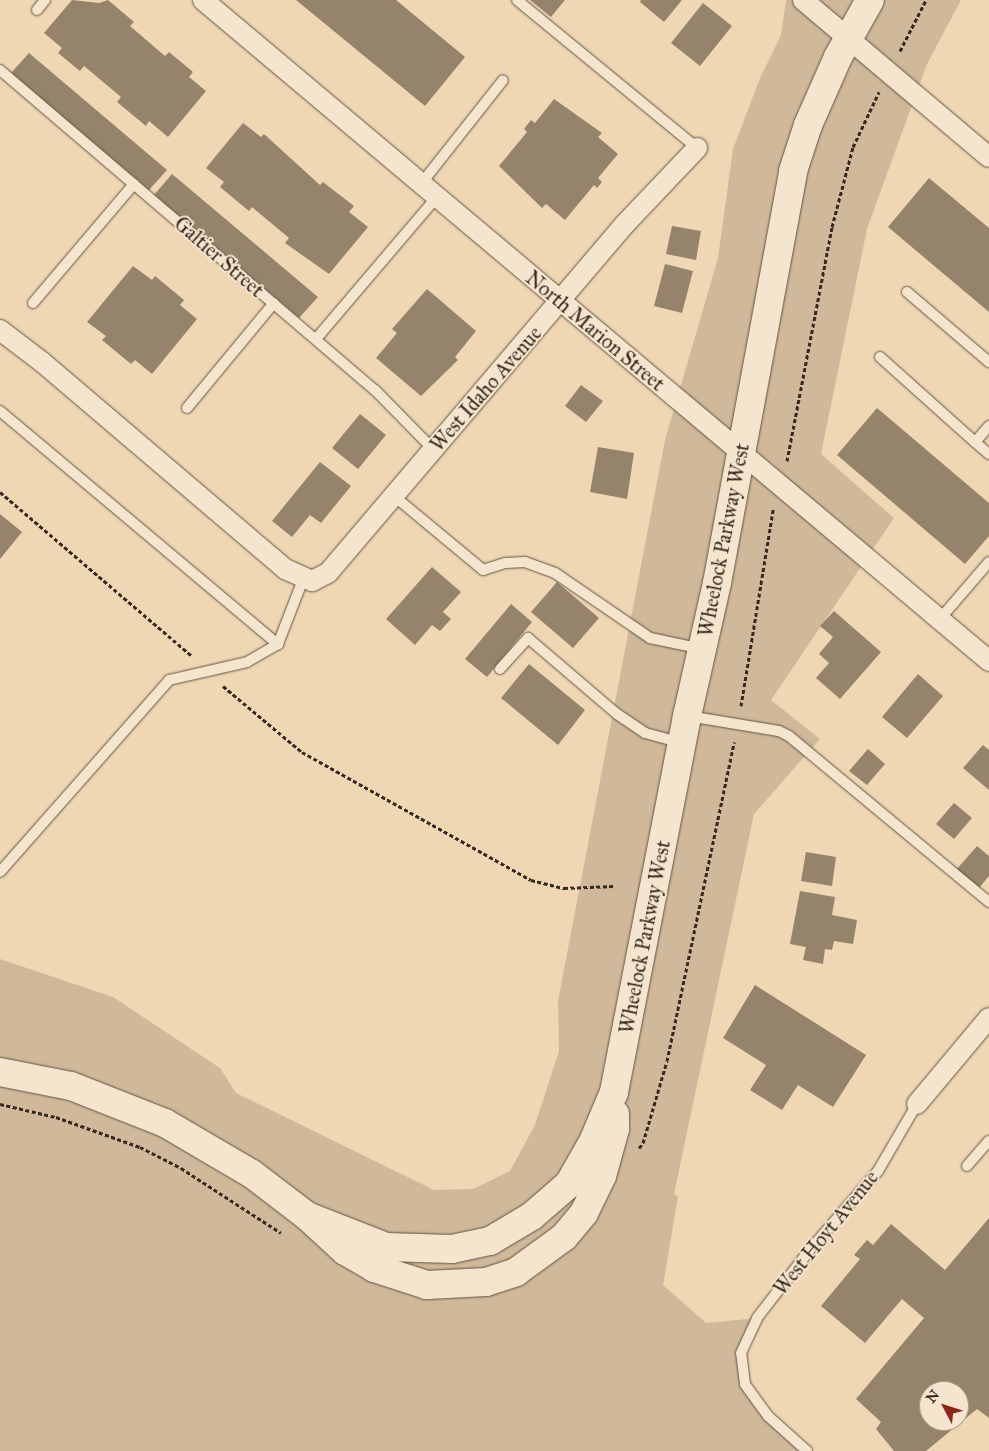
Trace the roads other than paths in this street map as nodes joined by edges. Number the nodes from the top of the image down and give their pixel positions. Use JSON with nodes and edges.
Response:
{"nodes":[{"id":1,"x":45,"y":0,"type":"edge"},
{"id":2,"x":203,"y":0,"type":"edge"},
{"id":3,"x":517,"y":0,"type":"edge"},
{"id":4,"x":803,"y":0,"type":"edge"},
{"id":5,"x":870,"y":0,"type":"edge"},
{"id":6,"x":37,"y":10,"type":"dead end"},
{"id":7,"x":848,"y":38,"type":"junction"},
{"id":8,"x":0,"y":70,"type":"edge"},
{"id":9,"x":503,"y":80,"type":"dead end"},
{"id":10,"x":697,"y":148,"type":"joint"},
{"id":11,"x":989,"y":157,"type":"edge"},
{"id":12,"x":134,"y":184,"type":"junction"},
{"id":13,"x":421,"y":184,"type":"junction"},
{"id":14,"x":437,"y":197,"type":"junction"},
{"id":15,"x":907,"y":292,"type":"dead end"},
{"id":16,"x":561,"y":302,"type":"junction"},
{"id":17,"x":33,"y":303,"type":"dead end"},
{"id":18,"x":274,"y":304,"type":"junction"},
{"id":19,"x":0,"y":330,"type":"edge"},
{"id":20,"x":316,"y":339,"type":"junction"},
{"id":21,"x":880,"y":357,"type":"dead end"},
{"id":22,"x":989,"y":362,"type":"edge"},
{"id":23,"x":187,"y":408,"type":"dead end"},
{"id":24,"x":0,"y":411,"type":"edge"},
{"id":25,"x":989,"y":426,"type":"edge"},
{"id":26,"x":975,"y":442,"type":"junction"},
{"id":27,"x":434,"y":450,"type":"junction"},
{"id":28,"x":740,"y":454,"type":"junction"},
{"id":29,"x":989,"y":454,"type":"edge"},
{"id":30,"x":394,"y":496,"type":"junction"},
{"id":31,"x":989,"y":562,"type":"edge"},
{"id":32,"x":308,"y":579,"type":"junction"},
{"id":33,"x":940,"y":619,"type":"junction"},
{"id":34,"x":278,"y":644,"type":"junction"},
{"id":35,"x":703,"y":649,"type":"junction"},
{"id":36,"x":989,"y":661,"type":"edge"},
{"id":37,"x":500,"y":670,"type":"dead end"},
{"id":38,"x":687,"y":716,"type":"junction"},
{"id":39,"x":683,"y":743,"type":"junction"},
{"id":40,"x":0,"y":872,"type":"edge"},
{"id":41,"x":989,"y":902,"type":"edge"},
{"id":42,"x":989,"y":1018,"type":"edge"},
{"id":43,"x":0,"y":1072,"type":"edge"},
{"id":44,"x":614,"y":1092,"type":"junction"},
{"id":45,"x":917,"y":1104,"type":"joint"},
{"id":46,"x":989,"y":1141,"type":"edge"},
{"id":47,"x":967,"y":1166,"type":"dead end"},
{"id":48,"x":307,"y":1216,"type":"junction"},
{"id":49,"x":807,"y":1451,"type":"edge"}],
"edges":[{"from":1,"to":6,"type":"lane"},
{"from":2,"to":13,"type":"street","name":"North Marion Street"},
{"from":3,"to":10,"type":"lane"},
{"from":4,"to":7,"type":"street"},
{"from":5,"to":7,"type":"street","name":"Wheelock Parkway West"},
{"from":7,"to":11,"type":"street"},
{"from":7,"to":28,"type":"street","name":"Wheelock Parkway West"},
{"from":8,"to":12,"type":"lane","name":"Galtier Street"},
{"from":9,"to":13,"type":"lane"},
{"from":10,"to":16,"type":"street","name":"West Idaho Avenue"},
{"from":12,"to":17,"type":"lane"},
{"from":12,"to":18,"type":"lane","name":"Galtier Street"},
{"from":13,"to":14,"type":"street","name":"North Marion Street"},
{"from":14,"to":16,"type":"street","name":"North Marion Street"},
{"from":14,"to":20,"type":"lane"},
{"from":15,"to":22,"type":"lane"},
{"from":16,"to":27,"type":"street","name":"West Idaho Avenue"},
{"from":16,"to":28,"type":"street","name":"North Marion Street"},
{"from":18,"to":20,"type":"lane","name":"Galtier Street"},
{"from":18,"to":23,"type":"lane"},
{"from":19,"to":32,"type":"street"},
{"from":20,"to":27,"type":"lane","name":"Galtier Street"},
{"from":21,"to":26,"type":"lane"},
{"from":24,"to":34,"type":"lane"},
{"from":25,"to":26,"type":"lane"},
{"from":26,"to":29,"type":"lane"},
{"from":27,"to":30,"type":"street","name":"West Idaho Avenue"},
{"from":28,"to":33,"type":"street","name":"North Marion Street"},
{"from":28,"to":35,"type":"street","name":"Wheelock Parkway West"},
{"from":30,"to":32,"type":"street","name":"West Idaho Avenue"},
{"from":30,"to":35,"type":"lane"},
{"from":31,"to":33,"type":"lane"},
{"from":32,"to":34,"type":"lane"},
{"from":33,"to":36,"type":"street","name":"North Marion Street"},
{"from":34,"to":40,"type":"lane"},
{"from":35,"to":38,"type":"street","name":"Wheelock Parkway West"},
{"from":37,"to":39,"type":"lane"},
{"from":38,"to":39,"type":"street","name":"Wheelock Parkway West"},
{"from":38,"to":41,"type":"lane"},
{"from":39,"to":44,"type":"street","name":"Wheelock Parkway West"},
{"from":42,"to":45,"type":"street","name":"West Hoyt Avenue"},
{"from":43,"to":48,"type":"street","name":"Wheelock Parkway West"},
{"from":44,"to":48,"type":"street","name":"Wheelock Parkway West"},
{"from":44,"to":48,"type":"street","name":"Wheelock Parkway West"},
{"from":45,"to":49,"type":"lane","name":"West Hoyt Avenue"},
{"from":46,"to":47,"type":"lane"}]}
